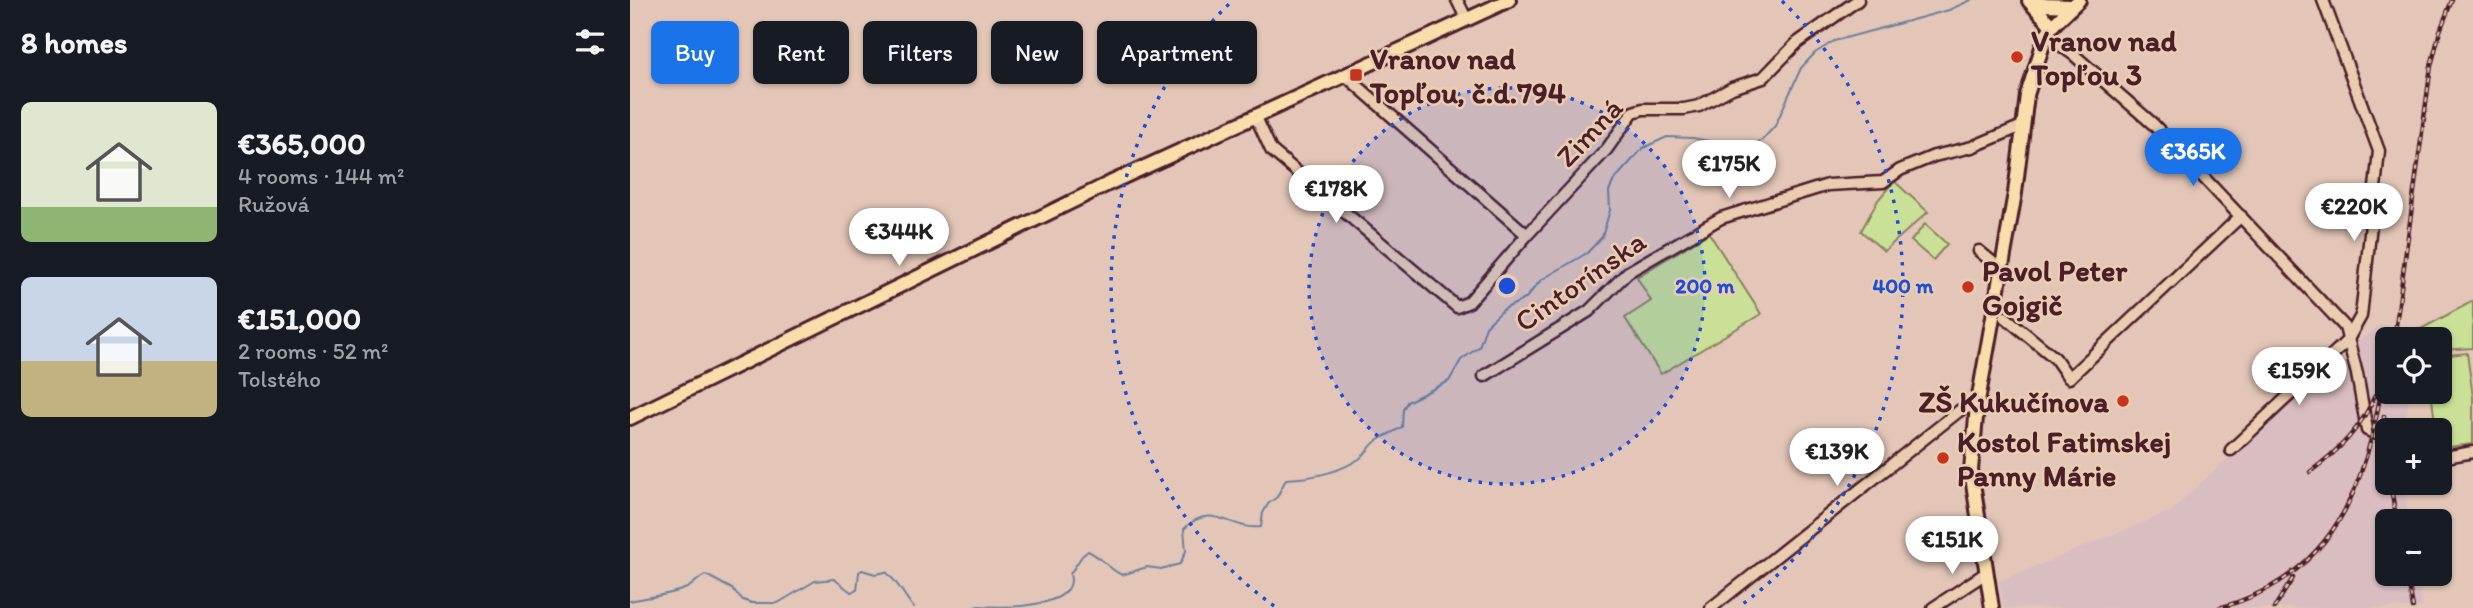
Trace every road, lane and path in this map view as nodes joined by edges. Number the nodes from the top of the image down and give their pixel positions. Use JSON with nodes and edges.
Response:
{"nodes":[{"id":1,"x":1457,"y":0,"type":"edge"},
{"id":2,"x":1509,"y":0,"type":"edge"},
{"id":3,"x":1858,"y":0,"type":"edge"},
{"id":4,"x":2323,"y":0,"type":"edge"},
{"id":5,"x":2029,"y":1,"type":"edge"},
{"id":6,"x":2075,"y":3,"type":"edge"},
{"id":7,"x":1466,"y":20,"type":"junction"},
{"id":8,"x":2049,"y":31,"type":"junction"},
{"id":9,"x":1345,"y":75,"type":"junction"},
{"id":10,"x":1255,"y":115,"type":"junction"},
{"id":11,"x":2022,"y":126,"type":"junction"},
{"id":12,"x":2241,"y":216,"type":"junction"},
{"id":13,"x":1527,"y":235,"type":"junction"},
{"id":14,"x":1979,"y":251,"type":"dead end"},
{"id":15,"x":2002,"y":270,"type":"junction"},
{"id":16,"x":2006,"y":317,"type":"dead end"},
{"id":17,"x":2347,"y":341,"type":"junction"},
{"id":18,"x":1484,"y":376,"type":"dead end"},
{"id":19,"x":1977,"y":407,"type":"junction"},
{"id":20,"x":630,"y":418,"type":"edge"},
{"id":21,"x":2375,"y":433,"type":"edge"},
{"id":22,"x":2231,"y":450,"type":"dead end"},
{"id":23,"x":2473,"y":452,"type":"edge"},
{"id":24,"x":2452,"y":456,"type":"edge"},
{"id":25,"x":1986,"y":573,"type":"junction"},
{"id":26,"x":1711,"y":608,"type":"edge"},
{"id":27,"x":1933,"y":608,"type":"edge"},
{"id":28,"x":1992,"y":608,"type":"edge"}],
"edges":[{"from":1,"to":7,"type":"street"},
{"from":2,"to":7,"type":"main road"},
{"from":3,"to":13,"type":"street","name":"Zimná"},
{"from":4,"to":17,"type":"street"},
{"from":5,"to":6,"type":"main road"},
{"from":5,"to":8,"type":"main road"},
{"from":6,"to":8,"type":"main road"},
{"from":7,"to":9,"type":"main road"},
{"from":8,"to":11,"type":"main road"},
{"from":8,"to":12,"type":"street"},
{"from":9,"to":10,"type":"main road"},
{"from":9,"to":13,"type":"street"},
{"from":10,"to":13,"type":"street","name":"Zimná"},
{"from":10,"to":20,"type":"main road"},
{"from":11,"to":15,"type":"main road"},
{"from":11,"to":18,"type":"street","name":"Cintorínska"},
{"from":12,"to":16,"type":"street"},
{"from":12,"to":17,"type":"street"},
{"from":14,"to":15,"type":"street"},
{"from":15,"to":19,"type":"main road"},
{"from":17,"to":21,"type":"street"},
{"from":17,"to":22,"type":"street"},
{"from":19,"to":25,"type":"main road"},
{"from":19,"to":26,"type":"street"},
{"from":23,"to":24,"type":"street"},
{"from":25,"to":27,"type":"street"},
{"from":25,"to":28,"type":"main road"}]}
